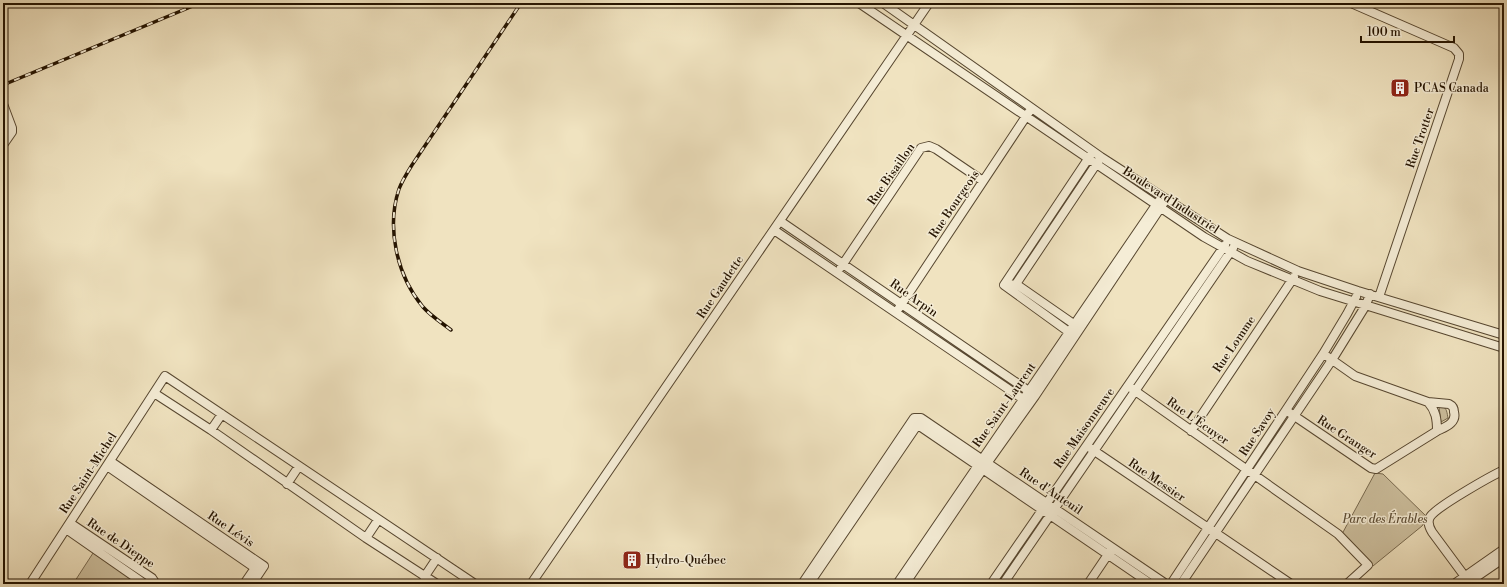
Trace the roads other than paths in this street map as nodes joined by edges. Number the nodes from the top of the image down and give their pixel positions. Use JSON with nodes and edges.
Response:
{"nodes":[{"id":1,"x":859,"y":3,"type":"edge"},
{"id":2,"x":883,"y":3,"type":"edge"},
{"id":3,"x":929,"y":3,"type":"edge"},
{"id":4,"x":1351,"y":3,"type":"edge"},
{"id":5,"x":914,"y":25,"type":"junction"},
{"id":6,"x":907,"y":36,"type":"junction"},
{"id":7,"x":3,"y":104,"type":"edge"},
{"id":8,"x":1032,"y":108,"type":"junction"},
{"id":9,"x":1026,"y":117,"type":"junction"},
{"id":10,"x":3,"y":145,"type":"edge"},
{"id":11,"x":1093,"y":151,"type":"junction"},
{"id":12,"x":1101,"y":157,"type":"junction"},
{"id":13,"x":1088,"y":159,"type":"junction"},
{"id":14,"x":1096,"y":165,"type":"junction"},
{"id":15,"x":983,"y":181,"type":"junction"},
{"id":16,"x":1164,"y":198,"type":"junction"},
{"id":17,"x":1158,"y":207,"type":"junction"},
{"id":18,"x":780,"y":220,"type":"junction"},
{"id":19,"x":1042,"y":228,"type":"junction"},
{"id":20,"x":774,"y":230,"type":"junction"},
{"id":21,"x":1050,"y":233,"type":"junction"},
{"id":22,"x":1228,"y":239,"type":"junction"},
{"id":23,"x":1236,"y":243,"type":"junction"},
{"id":24,"x":1222,"y":248,"type":"junction"},
{"id":25,"x":1230,"y":253,"type":"junction"},
{"id":26,"x":843,"y":264,"type":"junction"},
{"id":27,"x":1298,"y":271,"type":"junction"},
{"id":28,"x":837,"y":273,"type":"junction"},
{"id":29,"x":1292,"y":280,"type":"junction"},
{"id":30,"x":1016,"y":284,"type":"junction"},
{"id":31,"x":1004,"y":285,"type":"junction"},
{"id":32,"x":1358,"y":291,"type":"junction"},
{"id":33,"x":1370,"y":294,"type":"junction"},
{"id":34,"x":1379,"y":297,"type":"junction"},
{"id":35,"x":1354,"y":301,"type":"junction"},
{"id":36,"x":902,"y":304,"type":"junction"},
{"id":37,"x":1366,"y":305,"type":"junction"},
{"id":38,"x":896,"y":313,"type":"junction"},
{"id":39,"x":1171,"y":323,"type":"junction"},
{"id":40,"x":1077,"y":327,"type":"junction"},
{"id":41,"x":1179,"y":328,"type":"junction"},
{"id":42,"x":1072,"y":334,"type":"junction"},
{"id":43,"x":1504,"y":335,"type":"edge"},
{"id":44,"x":1504,"y":348,"type":"edge"},
{"id":45,"x":1323,"y":354,"type":"junction"},
{"id":46,"x":1332,"y":360,"type":"junction"},
{"id":47,"x":1128,"y":386,"type":"junction"},
{"id":48,"x":1135,"y":391,"type":"junction"},
{"id":49,"x":154,"y":393,"type":"junction"},
{"id":50,"x":1032,"y":394,"type":"junction"},
{"id":51,"x":1026,"y":401,"type":"junction"},
{"id":52,"x":1428,"y":402,"type":"junction"},
{"id":53,"x":1286,"y":410,"type":"junction"},
{"id":54,"x":222,"y":414,"type":"junction"},
{"id":55,"x":1294,"y":416,"type":"junction"},
{"id":56,"x":211,"y":430,"type":"junction"},
{"id":57,"x":1191,"y":431,"type":"junction"},
{"id":58,"x":1437,"y":431,"type":"junction"},
{"id":59,"x":1086,"y":446,"type":"junction"},
{"id":60,"x":1094,"y":451,"type":"junction"},
{"id":61,"x":108,"y":464,"type":"junction"},
{"id":62,"x":982,"y":464,"type":"junction"},
{"id":63,"x":299,"y":466,"type":"junction"},
{"id":64,"x":1246,"y":470,"type":"junction"},
{"id":65,"x":1504,"y":470,"type":"edge"},
{"id":66,"x":1254,"y":475,"type":"junction"},
{"id":67,"x":288,"y":484,"type":"junction"},
{"id":68,"x":1045,"y":506,"type":"junction"},
{"id":69,"x":856,"y":510,"type":"junction"},
{"id":70,"x":1052,"y":512,"type":"junction"},
{"id":71,"x":183,"y":515,"type":"junction"},
{"id":72,"x":378,"y":520,"type":"junction"},
{"id":73,"x":68,"y":526,"type":"junction"},
{"id":74,"x":1211,"y":531,"type":"junction"},
{"id":75,"x":366,"y":538,"type":"junction"},
{"id":76,"x":1504,"y":550,"type":"edge"},
{"id":77,"x":1111,"y":551,"type":"junction"},
{"id":78,"x":921,"y":554,"type":"junction"},
{"id":79,"x":437,"y":558,"type":"junction"},
{"id":80,"x":1504,"y":558,"type":"edge"},
{"id":81,"x":264,"y":566,"type":"junction"},
{"id":82,"x":1004,"y":566,"type":"junction"},
{"id":83,"x":255,"y":568,"type":"junction"},
{"id":84,"x":1011,"y":571,"type":"junction"},
{"id":85,"x":424,"y":580,"type":"edge"},
{"id":86,"x":1466,"y":581,"type":"edge"},
{"id":87,"x":30,"y":584,"type":"edge"},
{"id":88,"x":145,"y":584,"type":"edge"},
{"id":89,"x":156,"y":584,"type":"edge"},
{"id":90,"x":244,"y":584,"type":"edge"},
{"id":91,"x":252,"y":584,"type":"edge"},
{"id":92,"x":437,"y":584,"type":"edge"},
{"id":93,"x":475,"y":584,"type":"edge"},
{"id":94,"x":531,"y":584,"type":"edge"},
{"id":95,"x":802,"y":584,"type":"edge"},
{"id":96,"x":809,"y":584,"type":"edge"},
{"id":97,"x":897,"y":584,"type":"edge"},
{"id":98,"x":905,"y":584,"type":"edge"},
{"id":99,"x":991,"y":584,"type":"edge"},
{"id":100,"x":1003,"y":584,"type":"edge"},
{"id":101,"x":1088,"y":584,"type":"edge"},
{"id":102,"x":1152,"y":584,"type":"edge"},
{"id":103,"x":1166,"y":584,"type":"edge"},
{"id":104,"x":1171,"y":584,"type":"edge"},
{"id":105,"x":1181,"y":584,"type":"edge"},
{"id":106,"x":1292,"y":584,"type":"edge"},
{"id":107,"x":1347,"y":584,"type":"edge"},
{"id":108,"x":1454,"y":584,"type":"edge"}],
"edges":[{"from":1,"to":6,"type":"street","name":"Boulevard Industriel"},
{"from":2,"to":5,"type":"street","name":"Boulevard Industriel"},
{"from":3,"to":5,"type":"street","name":"Rue Gaudette"},
{"from":4,"to":34,"type":"street","name":"Rue Trotter"},
{"from":5,"to":6,"type":"street","name":"Rue Gaudette"},
{"from":5,"to":8,"type":"street","name":"Boulevard Industriel"},
{"from":6,"to":9,"type":"street","name":"Boulevard Industriel"},
{"from":6,"to":18,"type":"street","name":"Rue Gaudette"},
{"from":7,"to":10,"type":"street"},
{"from":8,"to":9,"type":"street","name":"Rue Bourgeois"},
{"from":8,"to":11,"type":"street","name":"Boulevard Industriel"},
{"from":9,"to":13,"type":"street","name":"Boulevard Industriel"},
{"from":9,"to":15,"type":"street","name":"Rue Bourgeois"},
{"from":11,"to":12,"type":"street","name":"Boulevard Industriel"},
{"from":11,"to":13,"type":"street"},
{"from":12,"to":14,"type":"street"},
{"from":12,"to":16,"type":"street","name":"Boulevard Industriel"},
{"from":13,"to":14,"type":"street","name":"Boulevard Industriel"},
{"from":13,"to":19,"type":"street"},
{"from":14,"to":17,"type":"street","name":"Boulevard Industriel"},
{"from":14,"to":21,"type":"street"},
{"from":15,"to":26,"type":"street","name":"Rue Bisaillon"},
{"from":15,"to":36,"type":"street","name":"Rue Bourgeois"},
{"from":16,"to":17,"type":"street","name":"Rue Saint-Laurent"},
{"from":16,"to":22,"type":"street","name":"Boulevard Industriel"},
{"from":17,"to":24,"type":"street","name":"Boulevard Industriel"},
{"from":17,"to":40,"type":"street","name":"Rue Saint-Laurent"},
{"from":18,"to":20,"type":"street","name":"Rue Gaudette"},
{"from":18,"to":26,"type":"street","name":"Rue Arpin"},
{"from":19,"to":21,"type":"street"},
{"from":19,"to":31,"type":"street"},
{"from":20,"to":28,"type":"street","name":"Rue Arpin"},
{"from":20,"to":94,"type":"street","name":"Rue Gaudette"},
{"from":21,"to":30,"type":"street"},
{"from":22,"to":23,"type":"street","name":"Boulevard Industriel"},
{"from":22,"to":24,"type":"street","name":"Rue Maisonneuve"},
{"from":23,"to":25,"type":"street","name":"Rue Maisonneuve"},
{"from":23,"to":27,"type":"street","name":"Boulevard Industriel"},
{"from":24,"to":25,"type":"street","name":"Boulevard Industriel"},
{"from":24,"to":39,"type":"street","name":"Rue Maisonneuve"},
{"from":25,"to":29,"type":"street","name":"Boulevard Industriel"},
{"from":25,"to":41,"type":"street","name":"Rue Maisonneuve"},
{"from":26,"to":28,"type":"street","name":"Rue Bisaillon"},
{"from":26,"to":36,"type":"street","name":"Rue Arpin"},
{"from":27,"to":29,"type":"street","name":"Rue Lomme"},
{"from":27,"to":32,"type":"street","name":"Boulevard Industriel"},
{"from":28,"to":38,"type":"street","name":"Rue Arpin"},
{"from":29,"to":35,"type":"street","name":"Boulevard Industriel"},
{"from":29,"to":57,"type":"street","name":"Rue Lomme"},
{"from":30,"to":31,"type":"street"},
{"from":30,"to":40,"type":"street"},
{"from":31,"to":42,"type":"street"},
{"from":32,"to":33,"type":"street","name":"Boulevard Industriel"},
{"from":32,"to":35,"type":"street","name":"Rue Savoy"},
{"from":33,"to":34,"type":"street","name":"Boulevard Industriel"},
{"from":33,"to":37,"type":"street","name":"Rue Savoy"},
{"from":34,"to":43,"type":"street","name":"Boulevard Industriel"},
{"from":35,"to":37,"type":"street","name":"Boulevard Industriel"},
{"from":35,"to":45,"type":"street","name":"Rue Savoy"},
{"from":36,"to":38,"type":"street","name":"Rue Bourgeois"},
{"from":36,"to":50,"type":"street","name":"Rue Arpin"},
{"from":37,"to":44,"type":"street","name":"Boulevard Industriel"},
{"from":37,"to":46,"type":"street","name":"Rue Savoy"},
{"from":38,"to":51,"type":"street","name":"Rue Arpin"},
{"from":39,"to":41,"type":"street"},
{"from":39,"to":47,"type":"street","name":"Rue Maisonneuve"},
{"from":40,"to":42,"type":"street","name":"Rue Saint-Laurent"},
{"from":41,"to":48,"type":"street","name":"Rue Maisonneuve"},
{"from":42,"to":50,"type":"street","name":"Rue Saint-Laurent"},
{"from":45,"to":46,"type":"street","name":"Rue Granger"},
{"from":45,"to":53,"type":"street","name":"Rue Savoy"},
{"from":46,"to":52,"type":"street","name":"Rue Granger"},
{"from":46,"to":55,"type":"street","name":"Rue Savoy"},
{"from":47,"to":48,"type":"street","name":"Rue L'Écuyer"},
{"from":47,"to":59,"type":"street","name":"Rue Maisonneuve"},
{"from":48,"to":57,"type":"street","name":"Rue L'Écuyer"},
{"from":48,"to":60,"type":"street","name":"Rue Maisonneuve"},
{"from":49,"to":54,"type":"street","name":"Rue Saint-Michel"},
{"from":49,"to":56,"type":"street"},
{"from":49,"to":61,"type":"street","name":"Rue Saint-Michel"},
{"from":50,"to":51,"type":"street","name":"Rue Saint-Laurent"},
{"from":51,"to":62,"type":"street","name":"Rue Saint-Laurent"},
{"from":52,"to":58,"type":"street"},
{"from":52,"to":58,"type":"street","name":"Rue Granger"},
{"from":53,"to":55,"type":"street","name":"Rue Granger"},
{"from":53,"to":64,"type":"street","name":"Rue Savoy"},
{"from":54,"to":56,"type":"street"},
{"from":54,"to":63,"type":"street"},
{"from":55,"to":58,"type":"street","name":"Rue Granger"},
{"from":55,"to":66,"type":"street","name":"Rue Savoy"},
{"from":56,"to":67,"type":"street"},
{"from":57,"to":64,"type":"street","name":"Rue L'Écuyer"},
{"from":59,"to":60,"type":"street","name":"Rue Messier"},
{"from":59,"to":68,"type":"street","name":"Rue Maisonneuve"},
{"from":60,"to":70,"type":"street","name":"Rue Maisonneuve"},
{"from":60,"to":74,"type":"street","name":"Rue Messier"},
{"from":61,"to":71,"type":"street","name":"Rue Lévis"},
{"from":61,"to":73,"type":"street","name":"Rue Saint-Michel"},
{"from":62,"to":68,"type":"street","name":"Rue d'Auteuil"},
{"from":62,"to":69,"type":"street","name":"Rue d'Auteuil"},
{"from":62,"to":78,"type":"street","name":"Rue Saint-Laurent"},
{"from":63,"to":67,"type":"street"},
{"from":63,"to":72,"type":"street"},
{"from":64,"to":66,"type":"street","name":"Rue L'Écuyer"},
{"from":64,"to":74,"type":"street","name":"Rue Savoy"},
{"from":65,"to":86,"type":"street"},
{"from":66,"to":74,"type":"street","name":"Rue Savoy"},
{"from":66,"to":107,"type":"street","name":"Rue L'Écuyer"},
{"from":67,"to":75,"type":"street"},
{"from":68,"to":70,"type":"street","name":"Rue d'Auteuil"},
{"from":68,"to":82,"type":"street","name":"Rue Maisonneuve"},
{"from":69,"to":95,"type":"street"},
{"from":69,"to":96,"type":"street"},
{"from":70,"to":77,"type":"street","name":"Rue d'Auteuil"},
{"from":70,"to":84,"type":"street","name":"Rue Maisonneuve"},
{"from":71,"to":81,"type":"street","name":"Rue Lévis"},
{"from":71,"to":83,"type":"street","name":"Rue Lévis"},
{"from":72,"to":75,"type":"street"},
{"from":72,"to":79,"type":"street"},
{"from":73,"to":87,"type":"street","name":"Rue Saint-Michel"},
{"from":73,"to":88,"type":"street","name":"Rue de Dieppe"},
{"from":73,"to":89,"type":"street","name":"Rue de Dieppe"},
{"from":74,"to":104,"type":"street","name":"Rue Savoy"},
{"from":74,"to":105,"type":"street","name":"Rue Savoy"},
{"from":74,"to":106,"type":"street","name":"Rue Messier"},
{"from":75,"to":85,"type":"street"},
{"from":76,"to":86,"type":"street"},
{"from":77,"to":101,"type":"street"},
{"from":77,"to":102,"type":"street","name":"Rue d'Auteuil"},
{"from":77,"to":103,"type":"street","name":"Rue d'Auteuil"},
{"from":78,"to":97,"type":"street","name":"Rue Saint-Laurent"},
{"from":78,"to":98,"type":"street","name":"Rue Saint-Laurent"},
{"from":79,"to":85,"type":"street"},
{"from":79,"to":93,"type":"street"},
{"from":80,"to":86,"type":"street"},
{"from":81,"to":83,"type":"street"},
{"from":81,"to":91,"type":"street"},
{"from":82,"to":84,"type":"street"},
{"from":82,"to":99,"type":"street","name":"Rue Maisonneuve"},
{"from":83,"to":90,"type":"street"},
{"from":84,"to":100,"type":"street","name":"Rue Maisonneuve"},
{"from":85,"to":92,"type":"street"},
{"from":86,"to":108,"type":"street"}]}
